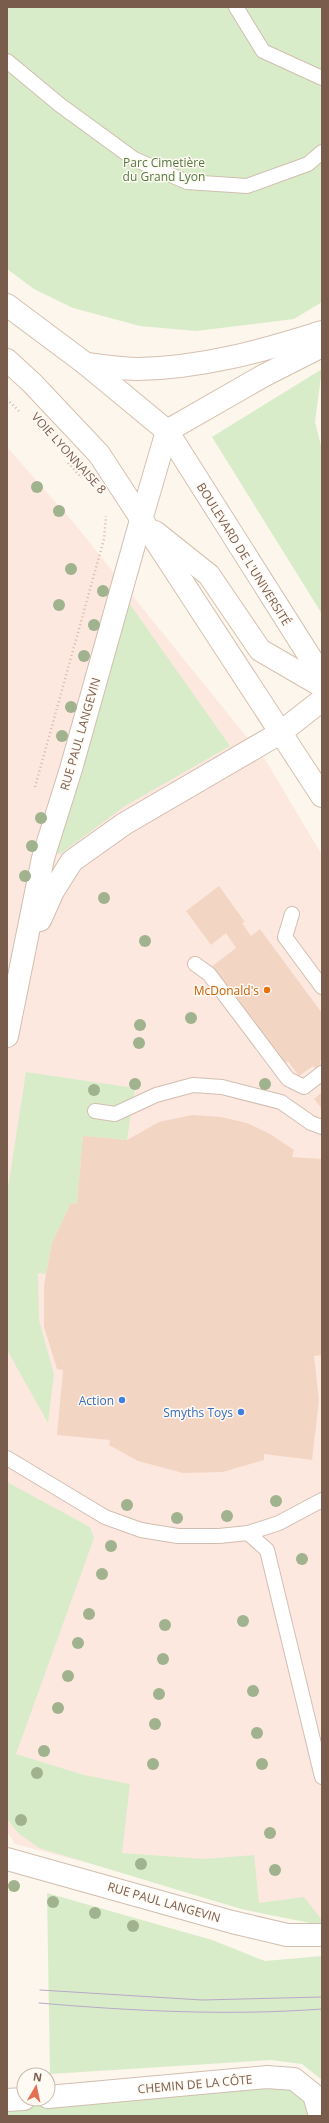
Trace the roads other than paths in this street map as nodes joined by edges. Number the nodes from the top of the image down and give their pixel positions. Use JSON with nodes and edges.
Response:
{"nodes":[{"id":1,"x":236,"y":7,"type":"edge"},
{"id":2,"x":7,"y":61,"type":"edge"},
{"id":3,"x":322,"y":78,"type":"edge"},
{"id":4,"x":322,"y":152,"type":"edge"},
{"id":5,"x":7,"y":305,"type":"edge"},
{"id":6,"x":322,"y":332,"type":"edge"},
{"id":7,"x":322,"y":346,"type":"edge"},
{"id":8,"x":7,"y":360,"type":"edge"},
{"id":9,"x":86,"y":364,"type":"junction"},
{"id":10,"x":166,"y":431,"type":"junction"},
{"id":11,"x":140,"y":520,"type":"junction"},
{"id":12,"x":322,"y":676,"type":"edge"},
{"id":13,"x":322,"y":686,"type":"edge"},
{"id":14,"x":322,"y":700,"type":"edge"},
{"id":15,"x":280,"y":733,"type":"junction"},
{"id":16,"x":322,"y":796,"type":"edge"},
{"id":17,"x":292,"y":914,"type":"dead end"},
{"id":18,"x":26,"y":950,"type":"junction"},
{"id":19,"x":195,"y":964,"type":"dead end"},
{"id":20,"x":322,"y":987,"type":"edge"},
{"id":21,"x":7,"y":1036,"type":"edge"},
{"id":22,"x":322,"y":1073,"type":"edge"},
{"id":23,"x":95,"y":1111,"type":"dead end"},
{"id":24,"x":322,"y":1127,"type":"edge"},
{"id":25,"x":7,"y":1458,"type":"edge"},
{"id":26,"x":322,"y":1500,"type":"edge"},
{"id":27,"x":248,"y":1533,"type":"junction"},
{"id":28,"x":322,"y":1778,"type":"edge"},
{"id":29,"x":7,"y":1859,"type":"edge"},
{"id":30,"x":322,"y":1935,"type":"edge"},
{"id":31,"x":56,"y":2095,"type":"edge"},
{"id":32,"x":320,"y":2116,"type":"edge"}],
"edges":[{"from":1,"to":3,"type":"lane"},
{"from":2,"to":4,"type":"lane"},
{"from":5,"to":9,"type":"main road","name":"BOULEVARD DE L'UNIVERSITÉ"},
{"from":6,"to":9,"type":"main road"},
{"from":7,"to":10,"type":"main road"},
{"from":8,"to":11,"type":"main road"},
{"from":9,"to":10,"type":"main road","name":"BOULEVARD DE L'UNIVERSITÉ"},
{"from":10,"to":11,"type":"main road"},
{"from":10,"to":12,"type":"main road","name":"BOULEVARD DE L'UNIVERSITÉ"},
{"from":11,"to":13,"type":"main road"},
{"from":11,"to":15,"type":"main road"},
{"from":11,"to":18,"type":"main road","name":"RUE PAUL LANGEVIN"},
{"from":14,"to":15,"type":"main road","name":"RUE PAUL LANGEVIN"},
{"from":15,"to":16,"type":"main road"},
{"from":15,"to":18,"type":"main road","name":"RUE PAUL LANGEVIN"},
{"from":17,"to":20,"type":"lane"},
{"from":18,"to":21,"type":"main road","name":"RUE PAUL LANGEVIN"},
{"from":19,"to":22,"type":"lane"},
{"from":23,"to":24,"type":"lane"},
{"from":25,"to":27,"type":"lane"},
{"from":26,"to":27,"type":"lane"},
{"from":27,"to":28,"type":"lane"},
{"from":29,"to":30,"type":"main road","name":"RUE PAUL LANGEVIN"},
{"from":31,"to":32,"type":"main road","name":"CHEMIN DE LA CÔTE"}]}
